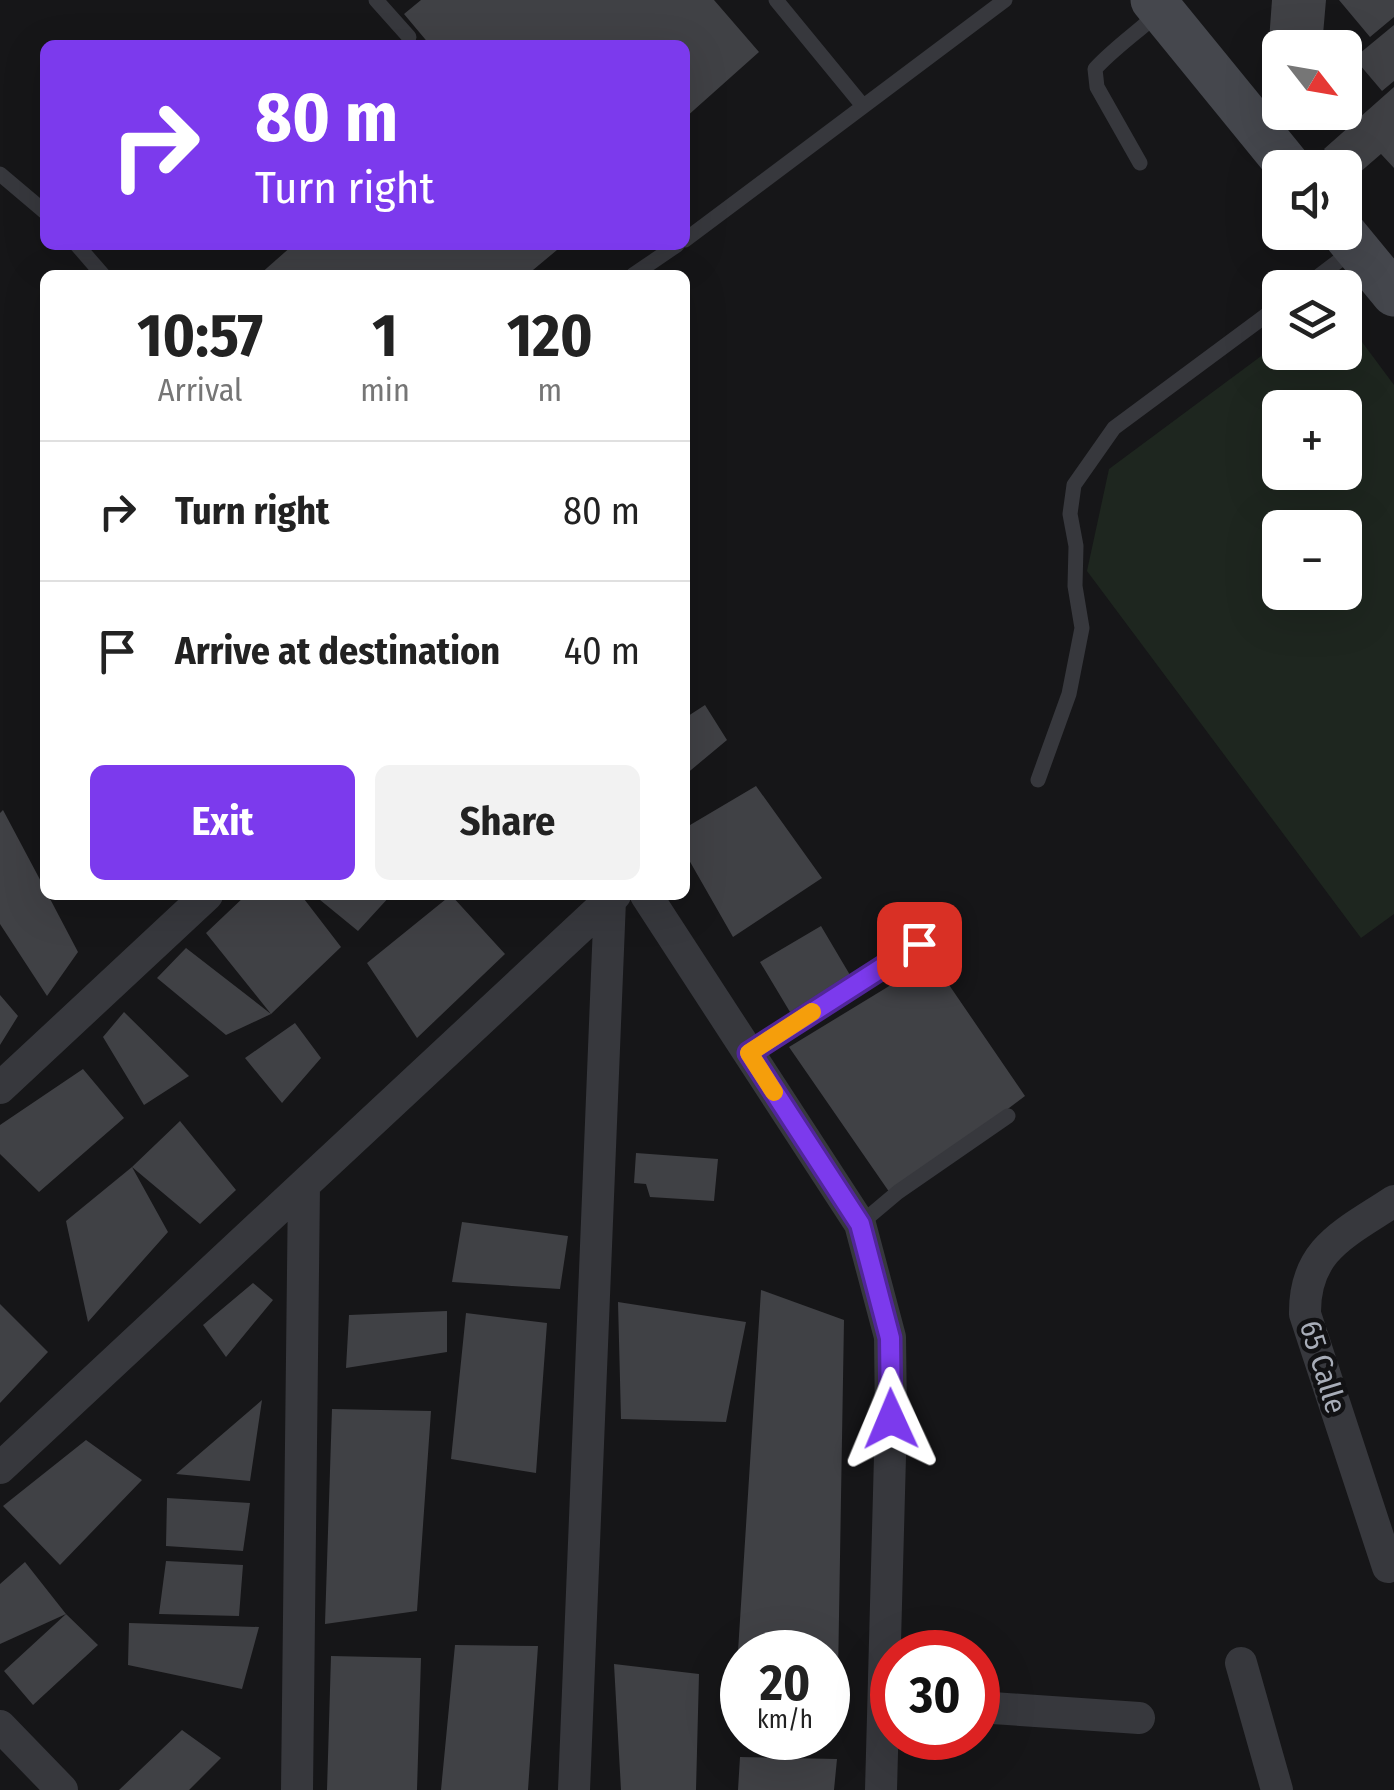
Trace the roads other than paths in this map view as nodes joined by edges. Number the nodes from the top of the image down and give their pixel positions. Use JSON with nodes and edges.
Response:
{"nodes":[{"id":1,"x":376,"y":0,"type":"edge"},
{"id":2,"x":776,"y":0,"type":"edge"},
{"id":3,"x":1005,"y":0,"type":"edge"},
{"id":4,"x":1157,"y":5,"type":"edge"},
{"id":5,"x":409,"y":38,"type":"dead end"},
{"id":6,"x":863,"y":106,"type":"junction"},
{"id":7,"x":1275,"y":150,"type":"edge"},
{"id":8,"x":1140,"y":163,"type":"dead end"},
{"id":9,"x":0,"y":174,"type":"edge"},
{"id":10,"x":40,"y":208,"type":"edge"},
{"id":11,"x":690,"y":236,"type":"edge"},
{"id":12,"x":81,"y":250,"type":"edge"},
{"id":13,"x":670,"y":250,"type":"edge"},
{"id":14,"x":1340,"y":250,"type":"edge"},
{"id":15,"x":1358,"y":250,"type":"edge"},
{"id":16,"x":99,"y":270,"type":"edge"},
{"id":17,"x":640,"y":270,"type":"edge"},
{"id":18,"x":1321,"y":270,"type":"edge"},
{"id":19,"x":1394,"y":294,"type":"edge"},
{"id":20,"x":1262,"y":317,"type":"edge"},
{"id":21,"x":1038,"y":780,"type":"dead end"},
{"id":22,"x":202,"y":900,"type":"edge"},
{"id":23,"x":611,"y":900,"type":"edge"},
{"id":24,"x":613,"y":900,"type":"edge"},
{"id":25,"x":649,"y":900,"type":"edge"},
{"id":26,"x":919,"y":944,"type":"dead end"},
{"id":27,"x":749,"y":1053,"type":"junction"},
{"id":28,"x":0,"y":1088,"type":"edge"},
{"id":29,"x":1008,"y":1116,"type":"dead end"},
{"id":30,"x":304,"y":1185,"type":"junction"},
{"id":31,"x":1394,"y":1201,"type":"edge"},
{"id":32,"x":860,"y":1224,"type":"junction"},
{"id":33,"x":0,"y":1468,"type":"edge"},
{"id":34,"x":1388,"y":1566,"type":"dead end"},
{"id":35,"x":889,"y":1630,"type":"edge"},
{"id":36,"x":1241,"y":1663,"type":"dead end"},
{"id":37,"x":1000,"y":1709,"type":"edge"},
{"id":38,"x":1139,"y":1718,"type":"dead end"},
{"id":39,"x":0,"y":1726,"type":"edge"},
{"id":40,"x":883,"y":1760,"type":"edge"},
{"id":41,"x":62,"y":1790,"type":"edge"},
{"id":42,"x":297,"y":1790,"type":"edge"},
{"id":43,"x":574,"y":1790,"type":"edge"},
{"id":44,"x":881,"y":1790,"type":"edge"},
{"id":45,"x":1277,"y":1790,"type":"edge"}],
"edges":[{"from":1,"to":5,"type":"lane"},
{"from":2,"to":6,"type":"lane"},
{"from":3,"to":6,"type":"lane"},
{"from":4,"to":7,"type":"main road"},
{"from":4,"to":8,"type":"lane"},
{"from":6,"to":11,"type":"lane"},
{"from":9,"to":10,"type":"lane"},
{"from":12,"to":16,"type":"lane"},
{"from":13,"to":17,"type":"lane"},
{"from":14,"to":18,"type":"lane"},
{"from":15,"to":19,"type":"main road"},
{"from":20,"to":21,"type":"lane"},
{"from":22,"to":28,"type":"street"},
{"from":23,"to":30,"type":"street"},
{"from":24,"to":43,"type":"street"},
{"from":25,"to":27,"type":"street"},
{"from":26,"to":27,"type":"lane"},
{"from":27,"to":32,"type":"street"},
{"from":29,"to":32,"type":"lane"},
{"from":30,"to":33,"type":"street"},
{"from":30,"to":42,"type":"street"},
{"from":31,"to":34,"type":"street","name":"65 Calle"},
{"from":32,"to":35,"type":"street"},
{"from":36,"to":45,"type":"street"},
{"from":37,"to":38,"type":"street"},
{"from":39,"to":41,"type":"street"},
{"from":40,"to":44,"type":"street"}]}
